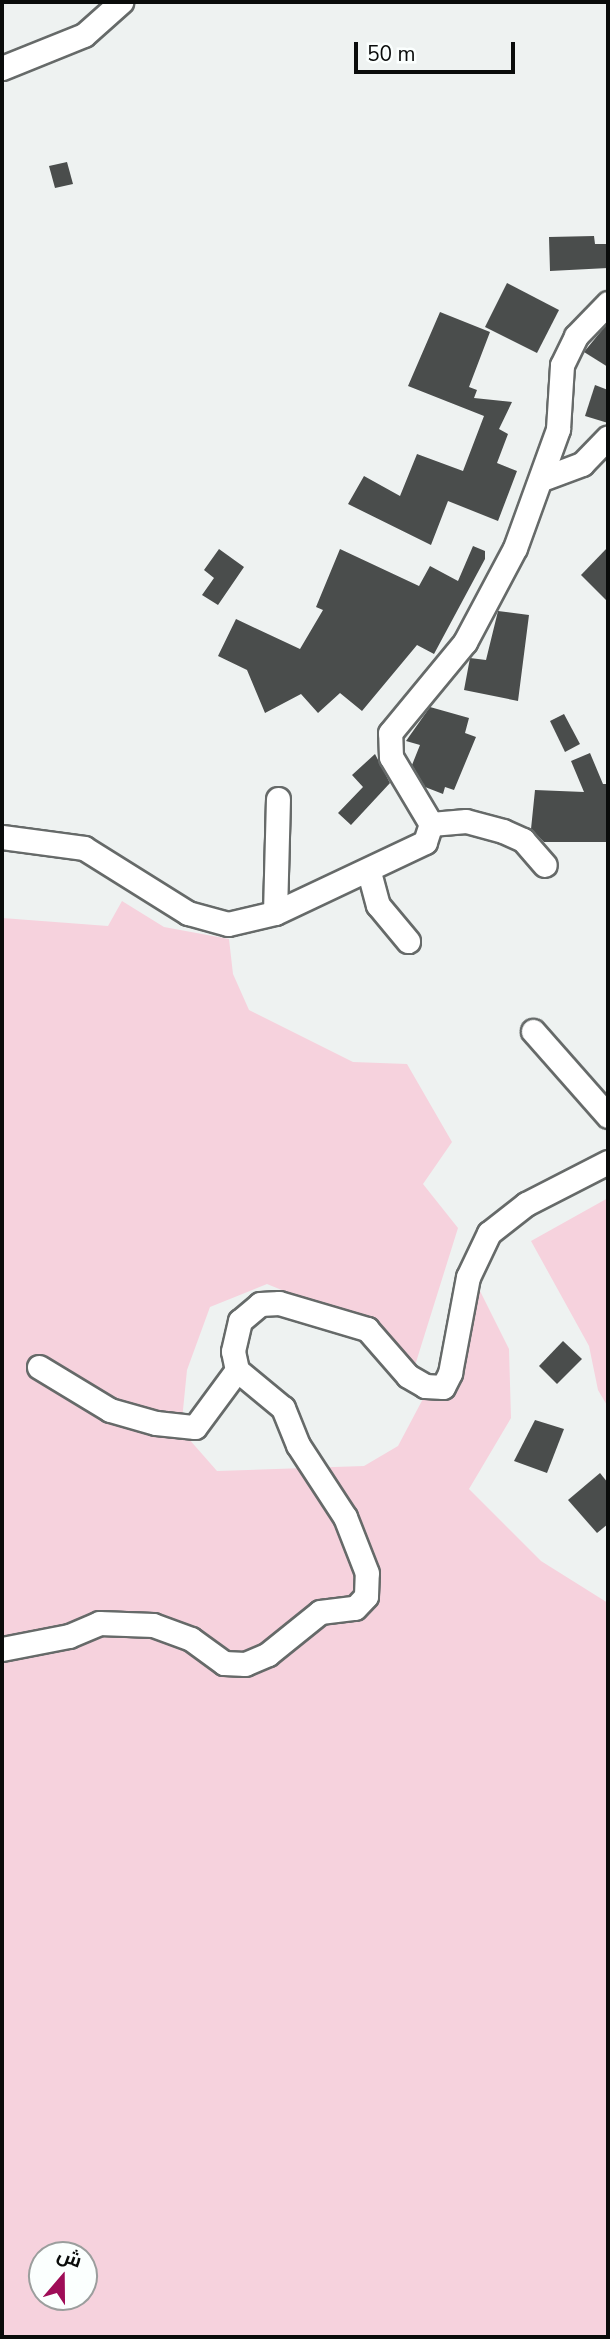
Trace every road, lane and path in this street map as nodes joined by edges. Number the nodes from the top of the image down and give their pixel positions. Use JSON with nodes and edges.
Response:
{"nodes":[{"id":1,"x":121,"y":2,"type":"edge"},
{"id":2,"x":2,"y":68,"type":"edge"},
{"id":3,"x":608,"y":303,"type":"edge"},
{"id":4,"x":608,"y":438,"type":"edge"},
{"id":5,"x":542,"y":479,"type":"junction"},
{"id":6,"x":278,"y":799,"type":"dead end"},
{"id":7,"x":431,"y":824,"type":"junction"},
{"id":8,"x":2,"y":836,"type":"edge"},
{"id":9,"x":545,"y":864,"type":"dead end"},
{"id":10,"x":369,"y":873,"type":"junction"},
{"id":11,"x":275,"y":913,"type":"junction"},
{"id":12,"x":408,"y":941,"type":"dead end"},
{"id":13,"x":533,"y":1031,"type":"dead end"},
{"id":14,"x":608,"y":1116,"type":"edge"},
{"id":15,"x":608,"y":1162,"type":"edge"},
{"id":16,"x":39,"y":1367,"type":"dead end"},
{"id":17,"x":237,"y":1370,"type":"junction"},
{"id":18,"x":2,"y":1649,"type":"edge"}],
"edges":[{"from":1,"to":2,"type":"street"},
{"from":3,"to":5,"type":"street"},
{"from":4,"to":5,"type":"street"},
{"from":5,"to":7,"type":"street"},
{"from":6,"to":11,"type":"street"},
{"from":7,"to":9,"type":"street"},
{"from":7,"to":10,"type":"street"},
{"from":8,"to":11,"type":"street"},
{"from":10,"to":11,"type":"street"},
{"from":10,"to":12,"type":"street"},
{"from":13,"to":14,"type":"street"},
{"from":15,"to":17,"type":"street"},
{"from":16,"to":17,"type":"street"},
{"from":17,"to":18,"type":"street"}]}
